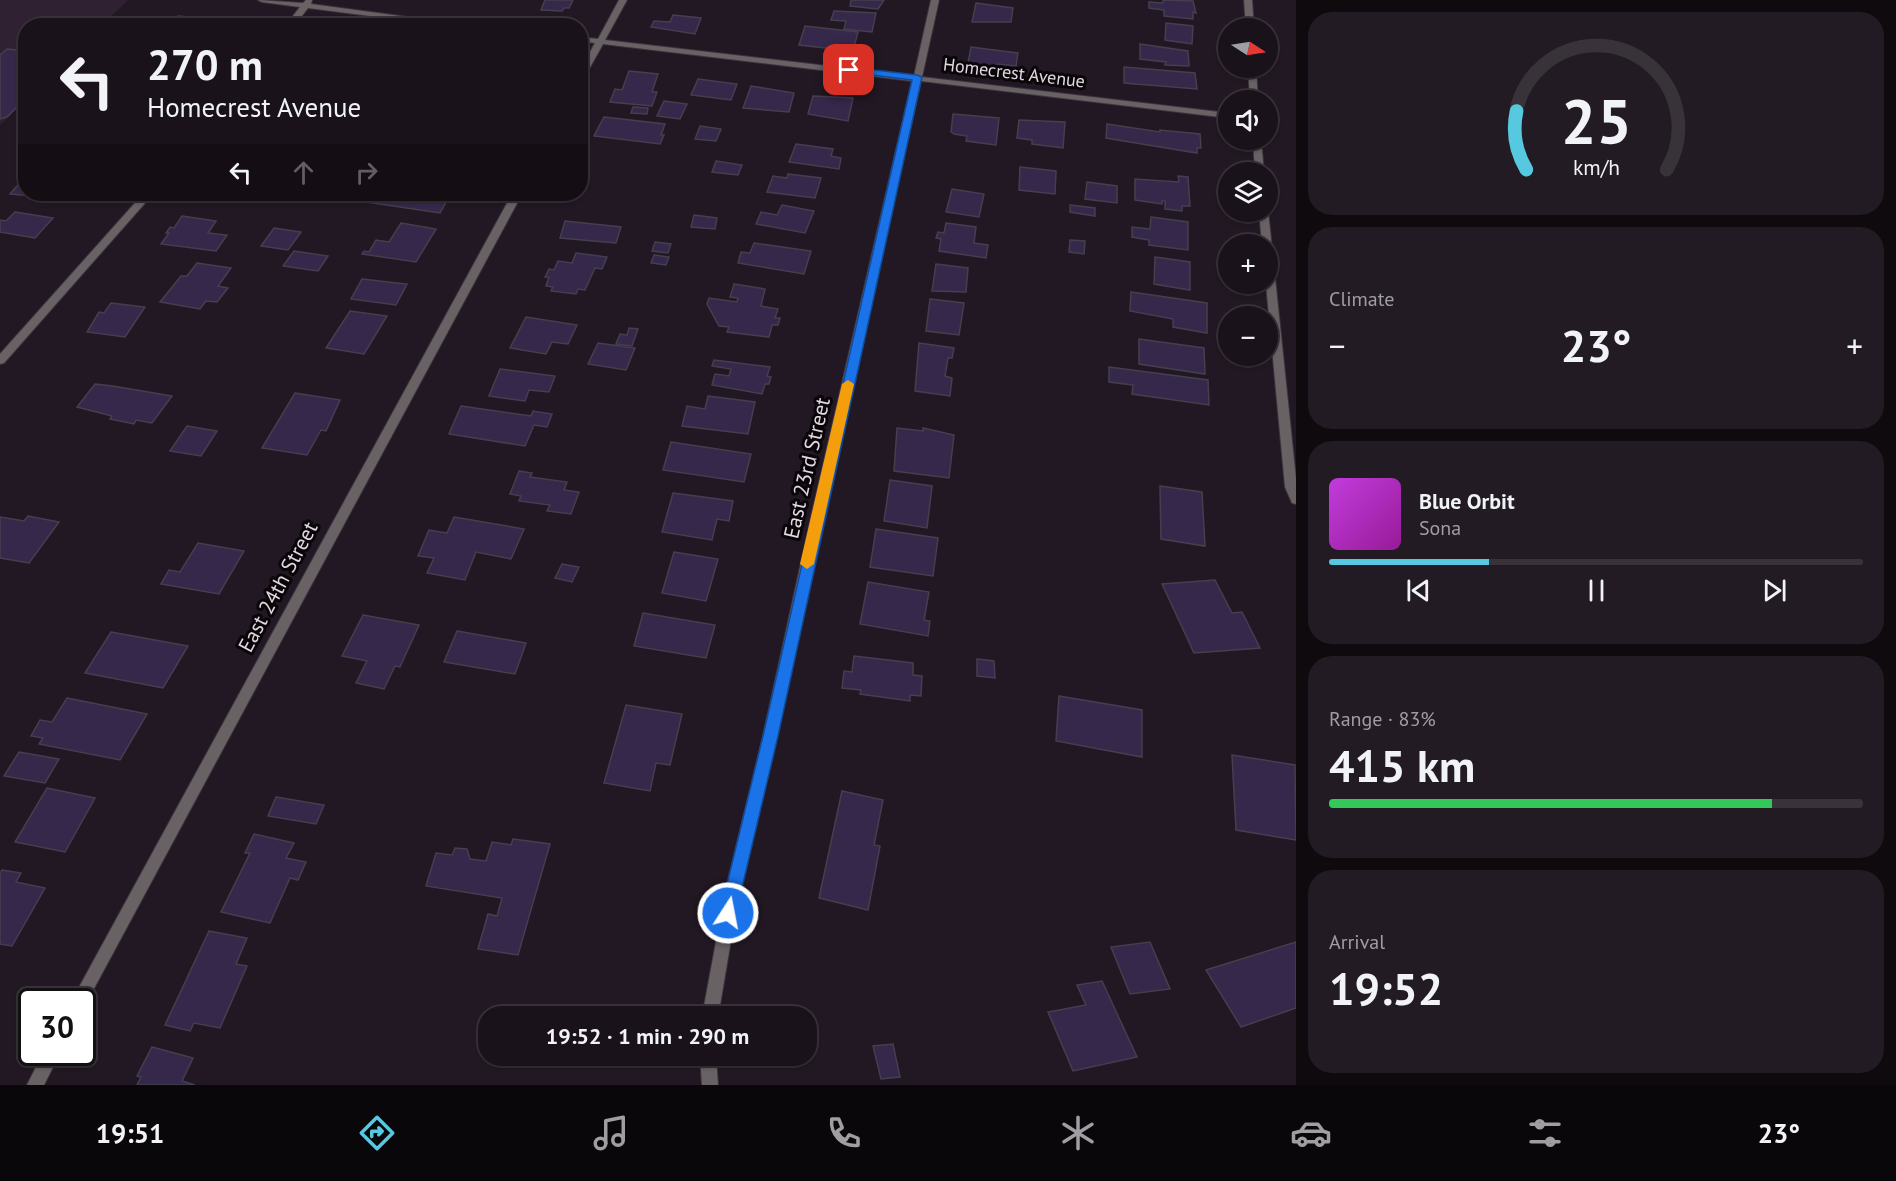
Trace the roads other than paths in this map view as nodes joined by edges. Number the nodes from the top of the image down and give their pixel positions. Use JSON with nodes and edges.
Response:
{"nodes":[{"id":1,"x":262,"y":0,"type":"edge"},
{"id":2,"x":623,"y":0,"type":"edge"},
{"id":3,"x":936,"y":0,"type":"edge"},
{"id":4,"x":1248,"y":0,"type":"edge"},
{"id":5,"x":308,"y":3,"type":"edge"},
{"id":6,"x":295,"y":18,"type":"edge"},
{"id":7,"x":414,"y":18,"type":"edge"},
{"id":8,"x":1249,"y":18,"type":"edge"},
{"id":9,"x":588,"y":40,"type":"edge"},
{"id":10,"x":600,"y":41,"type":"junction"},
{"id":11,"x":588,"y":63,"type":"edge"},
{"id":12,"x":917,"y":77,"type":"junction"},
{"id":13,"x":1218,"y":114,"type":"edge"},
{"id":14,"x":142,"y":201,"type":"edge"},
{"id":15,"x":513,"y":201,"type":"edge"},
{"id":16,"x":1272,"y":294,"type":"edge"},
{"id":17,"x":0,"y":362,"type":"edge"},
{"id":18,"x":1296,"y":500,"type":"edge"},
{"id":19,"x":87,"y":988,"type":"edge"},
{"id":20,"x":712,"y":1006,"type":"edge"},
{"id":21,"x":45,"y":1066,"type":"edge"},
{"id":22,"x":709,"y":1066,"type":"edge"},
{"id":23,"x":35,"y":1085,"type":"edge"},
{"id":24,"x":710,"y":1085,"type":"edge"}],
"edges":[{"from":1,"to":5,"type":"street"},
{"from":2,"to":10,"type":"street"},
{"from":3,"to":12,"type":"street","name":"East 23rd Street"},
{"from":4,"to":8,"type":"street"},
{"from":5,"to":6,"type":"street"},
{"from":5,"to":7,"type":"street"},
{"from":9,"to":10,"type":"street","name":"Homecrest Avenue"},
{"from":10,"to":11,"type":"street"},
{"from":10,"to":12,"type":"street","name":"Homecrest Avenue"},
{"from":12,"to":13,"type":"street","name":"Homecrest Avenue"},
{"from":12,"to":20,"type":"street","name":"East 23rd Street"},
{"from":14,"to":17,"type":"street"},
{"from":15,"to":19,"type":"street","name":"East 24th Street"},
{"from":16,"to":18,"type":"street"},
{"from":21,"to":23,"type":"street"},
{"from":22,"to":24,"type":"street"}]}
